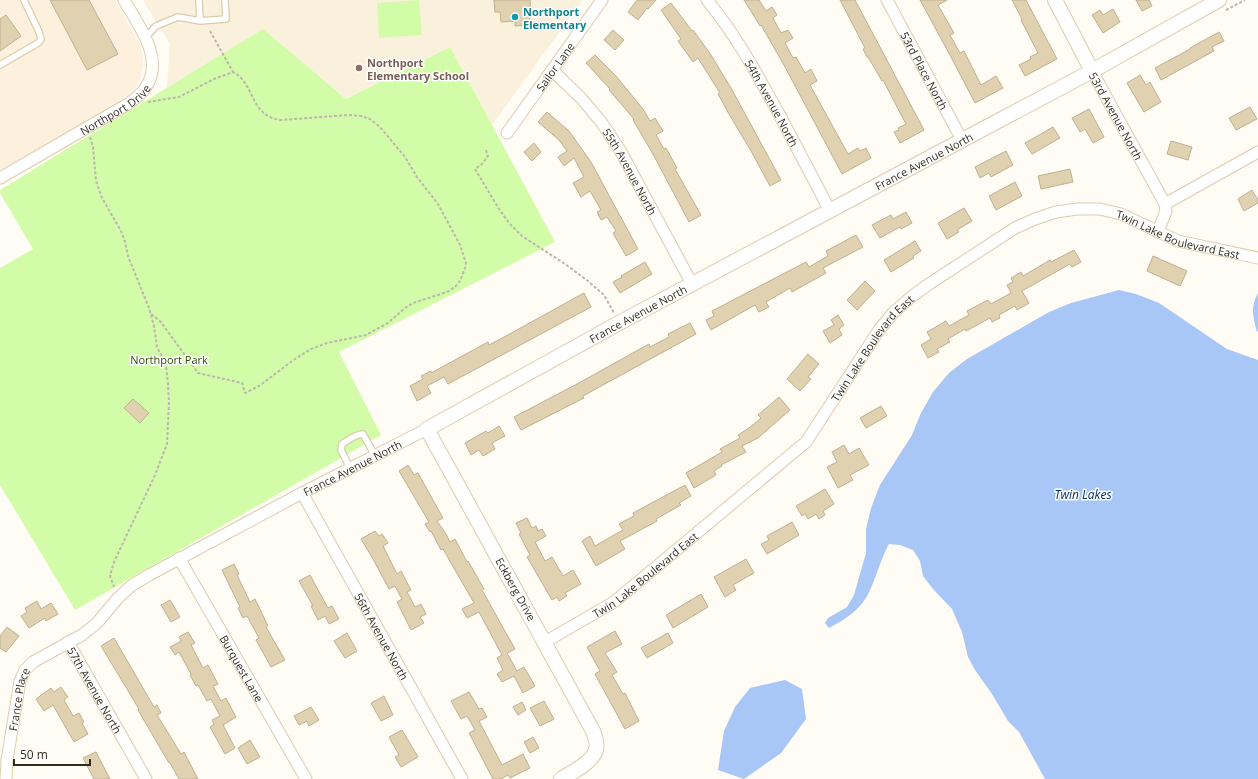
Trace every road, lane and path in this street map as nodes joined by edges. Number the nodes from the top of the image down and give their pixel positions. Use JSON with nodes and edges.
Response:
{"nodes":[{"id":1,"x":24,"y":0,"type":"edge"},
{"id":2,"x":124,"y":0,"type":"edge"},
{"id":3,"x":199,"y":0,"type":"edge"},
{"id":4,"x":225,"y":0,"type":"edge"},
{"id":5,"x":602,"y":0,"type":"edge"},
{"id":6,"x":707,"y":0,"type":"edge"},
{"id":7,"x":887,"y":0,"type":"edge"},
{"id":8,"x":1055,"y":0,"type":"edge"},
{"id":9,"x":1219,"y":0,"type":"edge"},
{"id":10,"x":200,"y":21,"type":"junction"},
{"id":11,"x":210,"y":31,"type":"dead end"},
{"id":12,"x":146,"y":37,"type":"junction"},
{"id":13,"x":0,"y":65,"type":"edge"},
{"id":14,"x":552,"y":70,"type":"junction"},
{"id":15,"x":1092,"y":71,"type":"junction"},
{"id":16,"x":233,"y":72,"type":"junction"},
{"id":17,"x":128,"y":104,"type":"junction"},
{"id":18,"x":85,"y":129,"type":"junction"},
{"id":19,"x":507,"y":133,"type":"dead end"},
{"id":20,"x":962,"y":140,"type":"junction"},
{"id":21,"x":486,"y":150,"type":"dead end"},
{"id":22,"x":1258,"y":152,"type":"edge"},
{"id":23,"x":0,"y":178,"type":"edge"},
{"id":24,"x":1166,"y":204,"type":"junction"},
{"id":25,"x":830,"y":210,"type":"junction"},
{"id":26,"x":1158,"y":232,"type":"junction"},
{"id":27,"x":1258,"y":258,"type":"edge"},
{"id":28,"x":692,"y":284,"type":"junction"},
{"id":29,"x":151,"y":314,"type":"junction"},
{"id":30,"x":619,"y":323,"type":"junction"},
{"id":31,"x":427,"y":429,"type":"junction"},
{"id":32,"x":375,"y":456,"type":"junction"},
{"id":33,"x":350,"y":468,"type":"junction"},
{"id":34,"x":302,"y":493,"type":"junction"},
{"id":35,"x":179,"y":558,"type":"junction"},
{"id":36,"x":118,"y":598,"type":"junction"},
{"id":37,"x":68,"y":642,"type":"junction"},
{"id":38,"x":545,"y":642,"type":"junction"},
{"id":39,"x":6,"y":779,"type":"edge"},
{"id":40,"x":146,"y":779,"type":"edge"},
{"id":41,"x":306,"y":779,"type":"edge"},
{"id":42,"x":462,"y":779,"type":"edge"},
{"id":43,"x":561,"y":779,"type":"edge"}],
"edges":[{"from":1,"to":13,"type":"lane"},
{"from":2,"to":12,"type":"street","name":"Northport Drive"},
{"from":3,"to":10,"type":"lane"},
{"from":4,"to":10,"type":"lane"},
{"from":5,"to":14,"type":"street","name":"Sailor Lane"},
{"from":6,"to":25,"type":"street","name":"54th Avenue North"},
{"from":7,"to":20,"type":"street","name":"53rd Place North"},
{"from":8,"to":15,"type":"street","name":"53rd Avenue North"},
{"from":9,"to":15,"type":"street","name":"France Avenue North"},
{"from":10,"to":12,"type":"lane"},
{"from":11,"to":16,"type":"path"},
{"from":12,"to":17,"type":"street","name":"Northport Drive"},
{"from":14,"to":19,"type":"street","name":"Sailor Lane"},
{"from":14,"to":28,"type":"street","name":"55th Avenue North"},
{"from":15,"to":20,"type":"street","name":"France Avenue North"},
{"from":15,"to":24,"type":"street","name":"53rd Avenue North"},
{"from":16,"to":17,"type":"path"},
{"from":16,"to":29,"type":"path"},
{"from":17,"to":18,"type":"street","name":"Northport Drive"},
{"from":18,"to":23,"type":"street","name":"Northport Drive"},
{"from":18,"to":29,"type":"path"},
{"from":20,"to":25,"type":"street","name":"France Avenue North"},
{"from":21,"to":30,"type":"path"},
{"from":22,"to":24,"type":"street"},
{"from":24,"to":26,"type":"street"},
{"from":25,"to":28,"type":"street","name":"France Avenue North"},
{"from":26,"to":27,"type":"street","name":"Twin Lake Boulevard East"},
{"from":26,"to":38,"type":"street","name":"Twin Lake Boulevard East"},
{"from":28,"to":30,"type":"street","name":"France Avenue North"},
{"from":29,"to":36,"type":"path"},
{"from":30,"to":31,"type":"street","name":"France Avenue North"},
{"from":31,"to":32,"type":"street","name":"France Avenue North"},
{"from":31,"to":38,"type":"street","name":"Eckberg Drive"},
{"from":32,"to":33,"type":"street","name":"France Avenue North"},
{"from":32,"to":33,"type":"lane"},
{"from":33,"to":34,"type":"street","name":"France Avenue North"},
{"from":34,"to":35,"type":"street","name":"France Avenue North"},
{"from":34,"to":42,"type":"street","name":"56th Avenue North"},
{"from":35,"to":36,"type":"street","name":"France Avenue North"},
{"from":35,"to":41,"type":"street","name":"Burquest Lane"},
{"from":36,"to":37,"type":"street","name":"France Avenue North"},
{"from":37,"to":39,"type":"street","name":"France Place"},
{"from":37,"to":40,"type":"street","name":"57th Avenue North"},
{"from":38,"to":43,"type":"street","name":"Eckberg Drive"}]}
